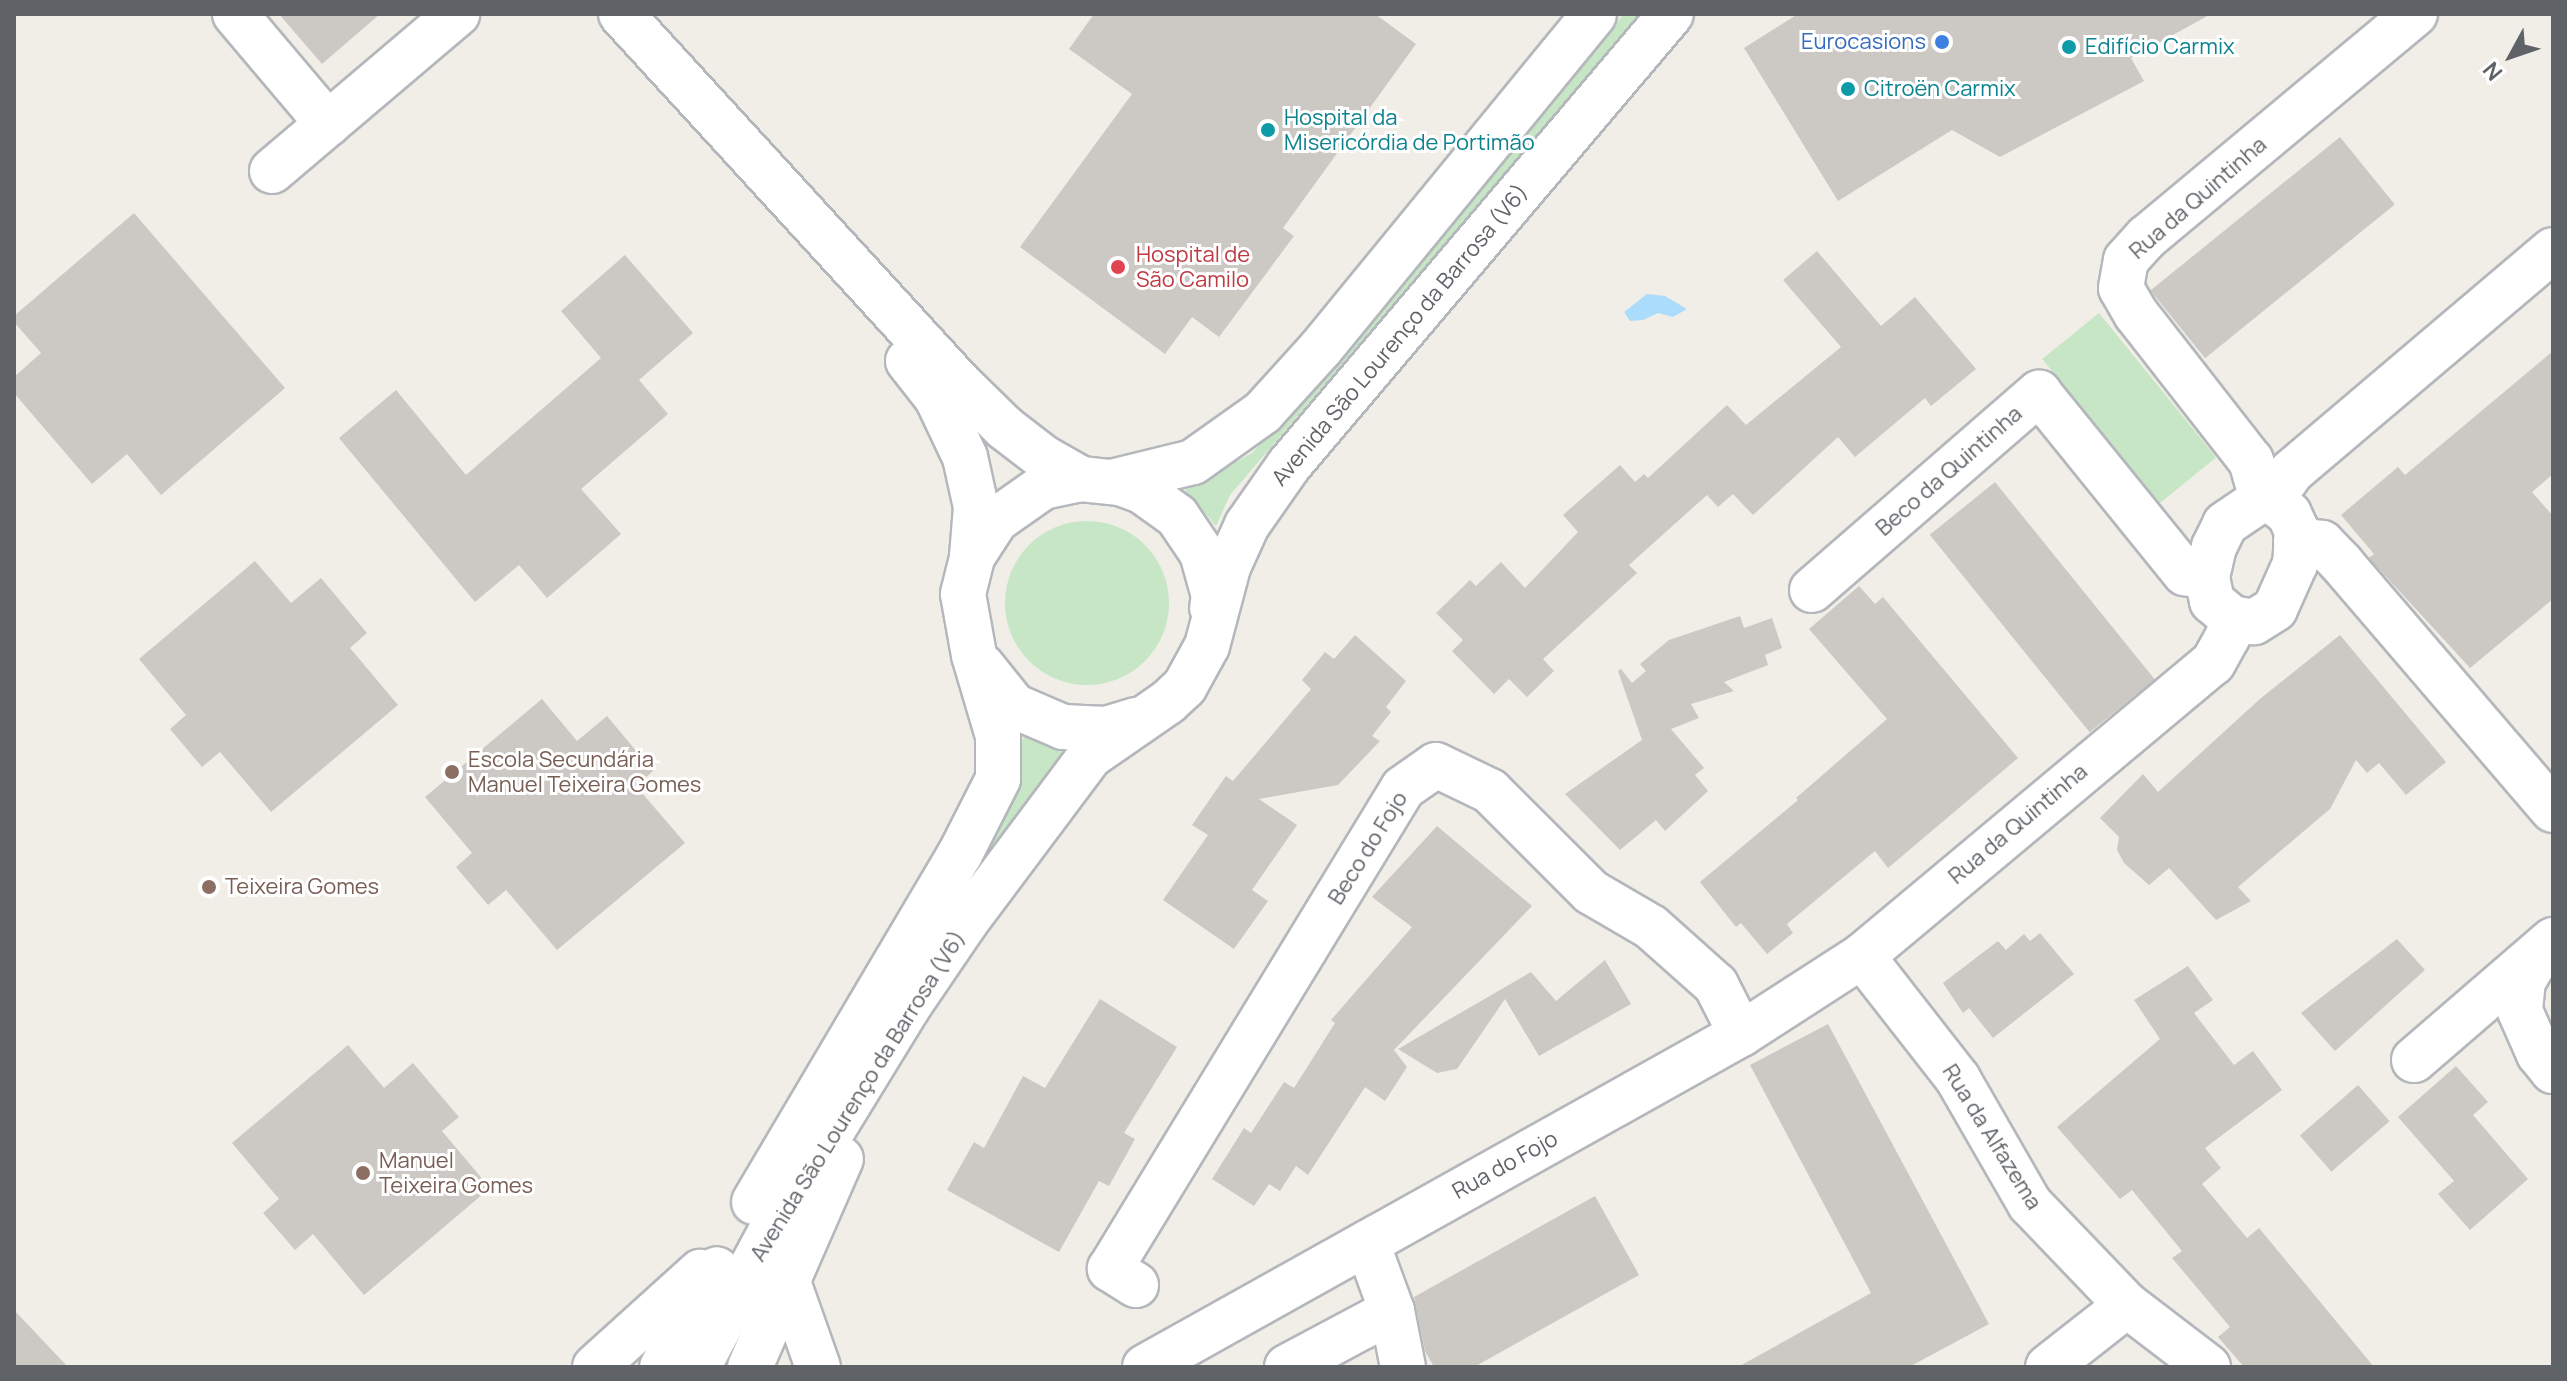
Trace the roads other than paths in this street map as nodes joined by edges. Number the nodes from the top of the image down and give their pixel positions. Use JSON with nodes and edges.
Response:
{"nodes":[{"id":1,"x":235,"y":14,"type":"edge"},
{"id":2,"x":457,"y":14,"type":"edge"},
{"id":3,"x":621,"y":14,"type":"edge"},
{"id":4,"x":1594,"y":14,"type":"edge"},
{"id":5,"x":1671,"y":14,"type":"edge"},
{"id":6,"x":2415,"y":14,"type":"edge"},
{"id":7,"x":328,"y":124,"type":"junction"},
{"id":8,"x":744,"y":151,"type":"junction"},
{"id":9,"x":272,"y":171,"type":"dead end"},
{"id":10,"x":2553,"y":250,"type":"edge"},
{"id":11,"x":1096,"y":481,"type":"junction"},
{"id":12,"x":2267,"y":500,"type":"junction"},
{"id":13,"x":2296,"y":541,"type":"junction"},
{"id":14,"x":972,"y":557,"type":"junction"},
{"id":15,"x":2207,"y":577,"type":"junction"},
{"id":16,"x":1812,"y":590,"type":"dead end"},
{"id":17,"x":2232,"y":618,"type":"junction"},
{"id":18,"x":1207,"y":646,"type":"junction"},
{"id":19,"x":974,"y":655,"type":"junction"},
{"id":20,"x":1168,"y":702,"type":"junction"},
{"id":21,"x":2551,"y":809,"type":"edge"},
{"id":22,"x":2548,"y":944,"type":"edge"},
{"id":23,"x":1862,"y":956,"type":"junction"},
{"id":24,"x":908,"y":1007,"type":"junction"},
{"id":25,"x":1741,"y":1034,"type":"junction"},
{"id":26,"x":2414,"y":1060,"type":"dead end"},
{"id":27,"x":2553,"y":1071,"type":"edge"},
{"id":28,"x":733,"y":1239,"type":"junction"},
{"id":29,"x":1367,"y":1243,"type":"junction"},
{"id":30,"x":788,"y":1282,"type":"junction"},
{"id":31,"x":1136,"y":1285,"type":"dead end"},
{"id":32,"x":2127,"y":1305,"type":"junction"},
{"id":33,"x":1392,"y":1311,"type":"junction"},
{"id":34,"x":595,"y":1367,"type":"edge"},
{"id":35,"x":662,"y":1367,"type":"edge"},
{"id":36,"x":698,"y":1367,"type":"edge"},
{"id":37,"x":750,"y":1367,"type":"edge"},
{"id":38,"x":818,"y":1367,"type":"edge"},
{"id":39,"x":1145,"y":1367,"type":"edge"},
{"id":40,"x":1287,"y":1367,"type":"edge"},
{"id":41,"x":1403,"y":1367,"type":"edge"},
{"id":42,"x":2048,"y":1367,"type":"edge"},
{"id":43,"x":2208,"y":1367,"type":"edge"}],
"edges":[{"from":1,"to":7,"type":"street"},
{"from":2,"to":7,"type":"street"},
{"from":3,"to":8,"type":"street"},
{"from":4,"to":11,"type":"street","name":"Avenida São Lourenço da Barrosa (V6)"},
{"from":5,"to":18,"type":"street","name":"Avenida São Lourenço da Barrosa (V6)"},
{"from":6,"to":12,"type":"street","name":"Rua da Quintinha"},
{"from":7,"to":9,"type":"street"},
{"from":8,"to":11,"type":"street"},
{"from":8,"to":14,"type":"street"},
{"from":10,"to":12,"type":"street"},
{"from":11,"to":14,"type":"street","name":"Avenida São Lourenço da Barrosa (V6)"},
{"from":11,"to":18,"type":"street","name":"Avenida São Lourenço da Barrosa (V6)"},
{"from":12,"to":13,"type":"street"},
{"from":12,"to":15,"type":"street"},
{"from":13,"to":17,"type":"street"},
{"from":13,"to":21,"type":"street"},
{"from":14,"to":19,"type":"street","name":"Avenida São Lourenço da Barrosa (V6)"},
{"from":15,"to":16,"type":"street","name":"Beco da Quintinha"},
{"from":15,"to":17,"type":"street"},
{"from":17,"to":23,"type":"street","name":"Rua da Quintinha"},
{"from":18,"to":20,"type":"street","name":"Avenida São Lourenço da Barrosa (V6)"},
{"from":19,"to":20,"type":"street","name":"Avenida São Lourenço da Barrosa (V6)"},
{"from":19,"to":28,"type":"street","name":"Avenida São Lourenço da Barrosa (V6)"},
{"from":20,"to":24,"type":"street","name":"Avenida São Lourenço da Barrosa (V6)"},
{"from":22,"to":26,"type":"street"},
{"from":22,"to":27,"type":"street"},
{"from":23,"to":25,"type":"street","name":"Rua do Fojo"},
{"from":23,"to":32,"type":"street","name":"Rua da Alfazema"},
{"from":24,"to":30,"type":"street"},
{"from":24,"to":36,"type":"street","name":"Avenida São Lourenço da Barrosa (V6)"},
{"from":25,"to":29,"type":"street","name":"Rua do Fojo"},
{"from":25,"to":31,"type":"street","name":"Beco do Fojo"},
{"from":28,"to":34,"type":"street"},
{"from":28,"to":35,"type":"street","name":"Avenida São Lourenço da Barrosa (V6)"},
{"from":29,"to":33,"type":"street"},
{"from":29,"to":39,"type":"street","name":"Rua do Fojo"},
{"from":30,"to":37,"type":"street"},
{"from":30,"to":38,"type":"street"},
{"from":32,"to":42,"type":"street"},
{"from":32,"to":43,"type":"street","name":"Rua da Alfazema"},
{"from":33,"to":40,"type":"street"},
{"from":33,"to":41,"type":"street"}]}
